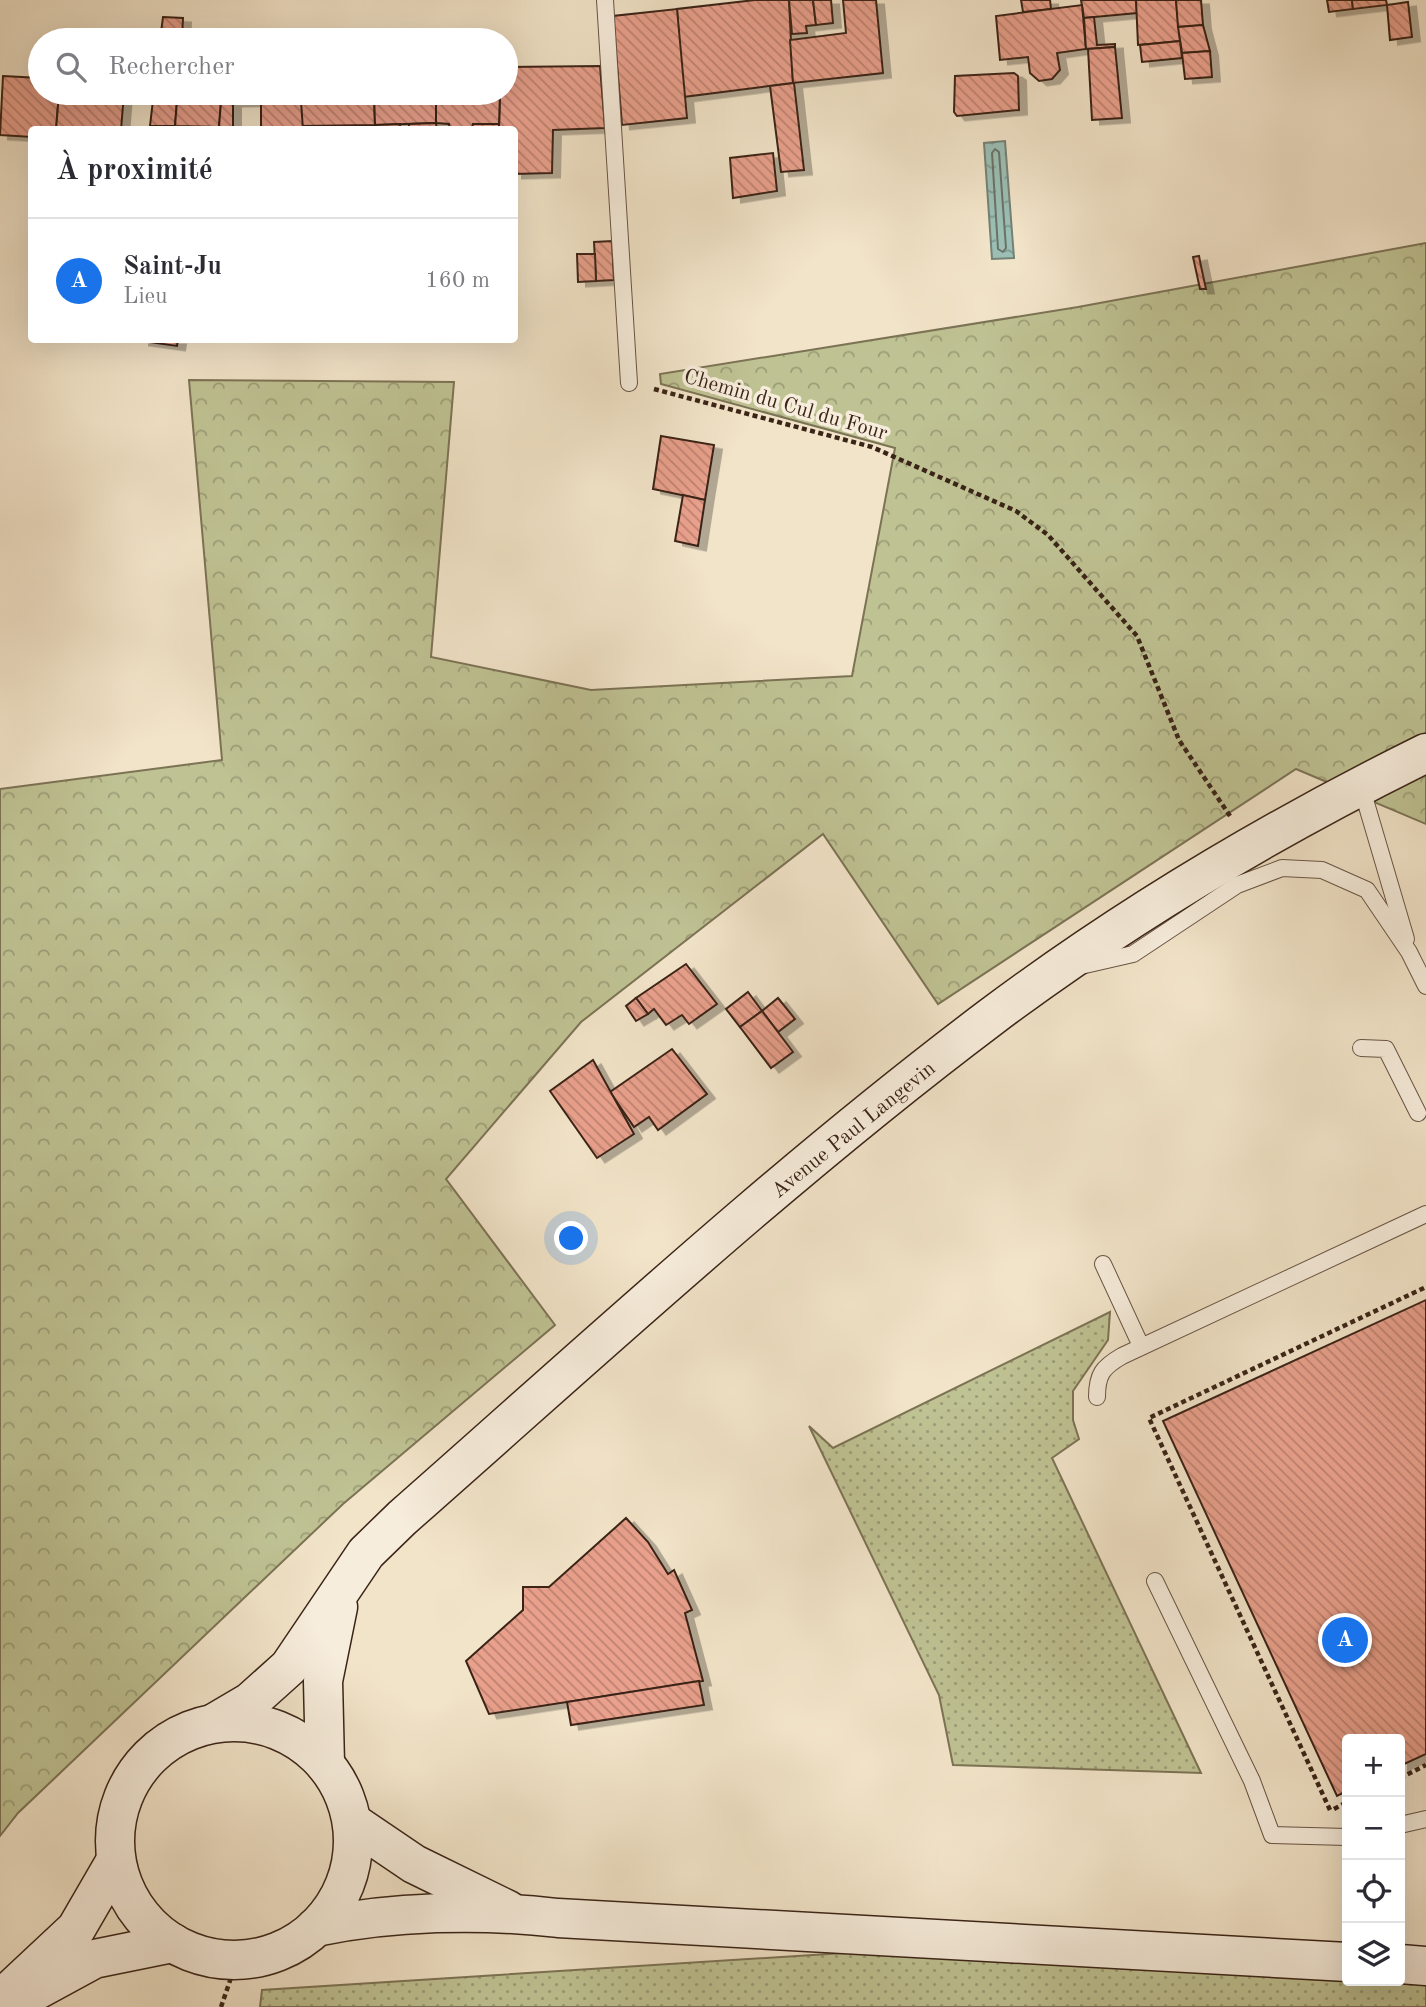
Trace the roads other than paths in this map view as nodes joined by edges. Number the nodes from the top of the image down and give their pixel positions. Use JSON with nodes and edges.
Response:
{"nodes":[{"id":1,"x":605,"y":0,"type":"edge"},
{"id":2,"x":629,"y":383,"type":"road end"},
{"id":3,"x":1426,"y":753,"type":"edge"},
{"id":4,"x":1360,"y":785,"type":"junction"},
{"id":5,"x":1409,"y":952,"type":"junction"},
{"id":6,"x":1055,"y":973,"type":"junction"},
{"id":7,"x":1426,"y":986,"type":"edge"},
{"id":8,"x":1361,"y":1048,"type":"dead end"},
{"id":9,"x":1424,"y":1117,"type":"edge"},
{"id":10,"x":1426,"y":1214,"type":"edge"},
{"id":11,"x":1103,"y":1264,"type":"dead end"},
{"id":12,"x":1141,"y":1346,"type":"junction"},
{"id":13,"x":1097,"y":1397,"type":"dead end"},
{"id":14,"x":1155,"y":1581,"type":"dead end"},
{"id":15,"x":342,"y":1588,"type":"junction"},
{"id":16,"x":216,"y":1722,"type":"junction"},
{"id":17,"x":325,"y":1764,"type":"junction"},
{"id":18,"x":1426,"y":1819,"type":"edge"},
{"id":19,"x":352,"y":1822,"type":"junction"},
{"id":20,"x":1405,"y":1824,"type":"edge"},
{"id":21,"x":1342,"y":1837,"type":"edge"},
{"id":22,"x":116,"y":1860,"type":"junction"},
{"id":23,"x":513,"y":1913,"type":"junction"},
{"id":24,"x":316,"y":1927,"type":"junction"},
{"id":25,"x":173,"y":1943,"type":"junction"},
{"id":26,"x":1342,"y":1962,"type":"edge"},
{"id":27,"x":1405,"y":1964,"type":"edge"},
{"id":28,"x":1426,"y":1966,"type":"edge"},
{"id":29,"x":0,"y":2000,"type":"edge"},
{"id":30,"x":6,"y":2007,"type":"edge"}],
"edges":[{"from":1,"to":2,"type":"lane"},
{"from":3,"to":4,"type":"main road","name":"Avenue Paul Langevin"},
{"from":4,"to":5,"type":"lane"},
{"from":4,"to":6,"type":"main road","name":"Avenue Paul Langevin"},
{"from":5,"to":6,"type":"lane"},
{"from":5,"to":7,"type":"lane"},
{"from":6,"to":15,"type":"main road","name":"Avenue Paul Langevin"},
{"from":8,"to":9,"type":"lane"},
{"from":10,"to":12,"type":"lane"},
{"from":11,"to":12,"type":"lane"},
{"from":12,"to":13,"type":"lane"},
{"from":14,"to":21,"type":"lane"},
{"from":15,"to":16,"type":"main road","name":"Avenue Paul Langevin"},
{"from":15,"to":17,"type":"main road","name":"Avenue Paul Langevin"},
{"from":16,"to":17,"type":"main road"},
{"from":16,"to":22,"type":"main road"},
{"from":17,"to":19,"type":"main road"},
{"from":18,"to":20,"type":"lane"},
{"from":19,"to":23,"type":"main road"},
{"from":19,"to":24,"type":"main road"},
{"from":22,"to":25,"type":"main road"},
{"from":22,"to":29,"type":"main road"},
{"from":23,"to":24,"type":"main road"},
{"from":23,"to":26,"type":"main road"},
{"from":24,"to":25,"type":"main road"},
{"from":25,"to":30,"type":"main road"},
{"from":27,"to":28,"type":"main road"}]}
